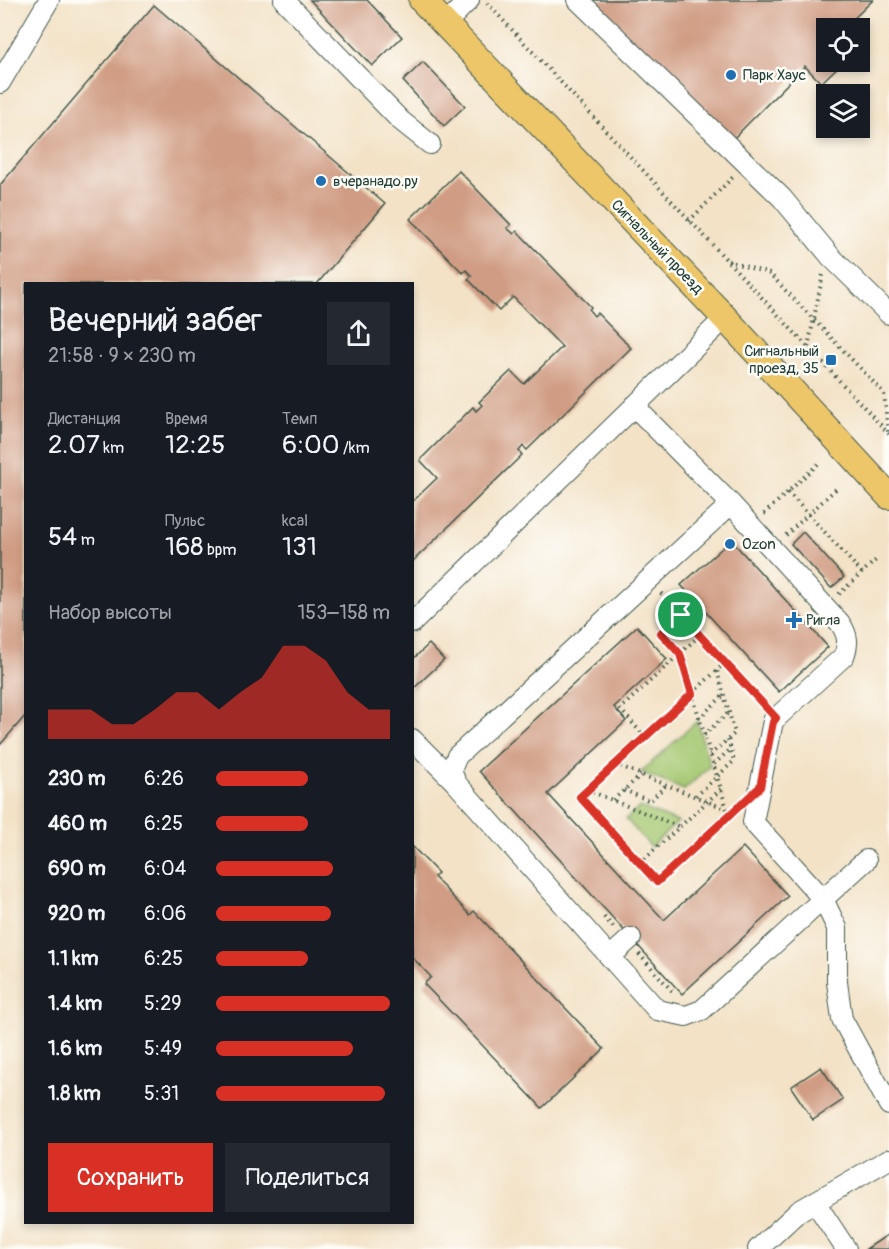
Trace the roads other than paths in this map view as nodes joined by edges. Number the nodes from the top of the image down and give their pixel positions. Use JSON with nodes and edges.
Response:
{"nodes":[{"id":1,"x":49,"y":0,"type":"edge"},
{"id":2,"x":284,"y":0,"type":"edge"},
{"id":3,"x":422,"y":0,"type":"edge"},
{"id":4,"x":470,"y":0,"type":"edge"},
{"id":5,"x":578,"y":0,"type":"edge"},
{"id":6,"x":445,"y":24,"type":"junction"},
{"id":7,"x":0,"y":82,"type":"edge"},
{"id":8,"x":430,"y":144,"type":"dead end"},
{"id":9,"x":889,"y":314,"type":"edge"},
{"id":10,"x":725,"y":318,"type":"junction"},
{"id":11,"x":634,"y":406,"type":"junction"},
{"id":12,"x":889,"y":496,"type":"edge"},
{"id":13,"x":731,"y":504,"type":"junction"},
{"id":14,"x":414,"y":621,"type":"edge"},
{"id":15,"x":414,"y":741,"type":"edge"},
{"id":16,"x":456,"y":783,"type":"junction"},
{"id":17,"x":866,"y":860,"type":"dead end"},
{"id":18,"x":823,"y":899,"type":"junction"},
{"id":19,"x":628,"y":935,"type":"dead end"},
{"id":20,"x":607,"y":954,"type":"junction"},
{"id":21,"x":889,"y":1105,"type":"edge"},
{"id":22,"x":889,"y":1159,"type":"edge"},
{"id":23,"x":815,"y":1202,"type":"junction"},
{"id":24,"x":758,"y":1249,"type":"edge"},
{"id":25,"x":846,"y":1249,"type":"edge"}],
"edges":[{"from":1,"to":7,"type":"street"},
{"from":2,"to":8,"type":"street"},
{"from":3,"to":6,"type":"main road","name":"Сигнальный проезд"},
{"from":4,"to":6,"type":"street"},
{"from":5,"to":9,"type":"street"},
{"from":6,"to":10,"type":"main road","name":"Сигнальный проезд"},
{"from":10,"to":11,"type":"street"},
{"from":10,"to":12,"type":"main road","name":"Сигнальный проезд"},
{"from":11,"to":13,"type":"street"},
{"from":11,"to":14,"type":"street"},
{"from":13,"to":16,"type":"street"},
{"from":13,"to":18,"type":"street"},
{"from":15,"to":16,"type":"street"},
{"from":16,"to":20,"type":"street"},
{"from":17,"to":18,"type":"street"},
{"from":18,"to":20,"type":"street"},
{"from":18,"to":21,"type":"street"},
{"from":19,"to":20,"type":"street"},
{"from":22,"to":23,"type":"street"},
{"from":23,"to":24,"type":"street"},
{"from":23,"to":25,"type":"street"}]}
